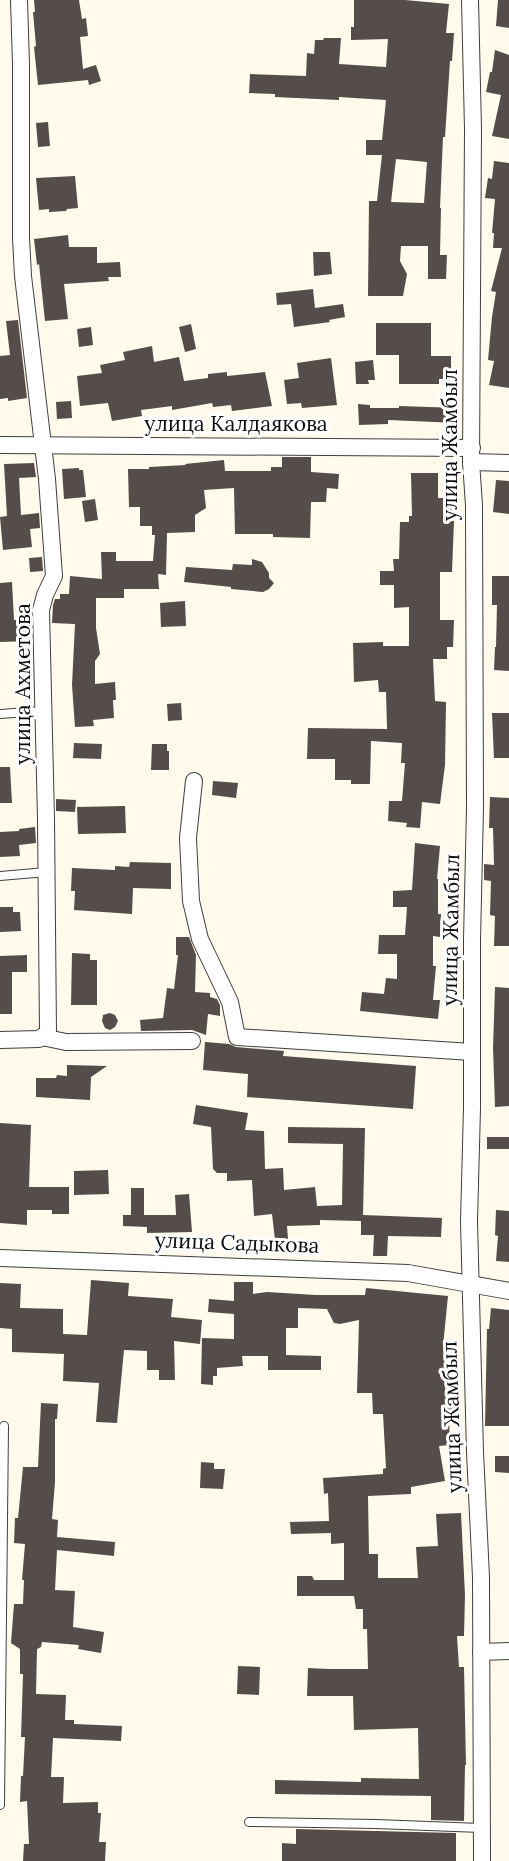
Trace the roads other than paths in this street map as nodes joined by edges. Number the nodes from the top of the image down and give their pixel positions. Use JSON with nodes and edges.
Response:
{"nodes":[{"id":1,"x":19,"y":0,"type":"edge"},
{"id":2,"x":470,"y":0,"type":"edge"},
{"id":3,"x":0,"y":445,"type":"edge"},
{"id":4,"x":42,"y":445,"type":"junction"},
{"id":5,"x":471,"y":455,"type":"junction"},
{"id":6,"x":509,"y":464,"type":"edge"},
{"id":7,"x":42,"y":711,"type":"junction"},
{"id":8,"x":0,"y":714,"type":"edge"},
{"id":9,"x":194,"y":782,"type":"dead end"},
{"id":10,"x":47,"y":872,"type":"junction"},
{"id":11,"x":0,"y":876,"type":"edge"},
{"id":12,"x":42,"y":1037,"type":"junction"},
{"id":13,"x":0,"y":1040,"type":"edge"},
{"id":14,"x":192,"y":1041,"type":"dead end"},
{"id":15,"x":472,"y":1052,"type":"junction"},
{"id":16,"x":0,"y":1257,"type":"edge"},
{"id":17,"x":471,"y":1284,"type":"junction"},
{"id":18,"x":509,"y":1291,"type":"edge"},
{"id":19,"x":4,"y":1426,"type":"dead end"},
{"id":20,"x":509,"y":1651,"type":"edge"},
{"id":21,"x":482,"y":1652,"type":"junction"},
{"id":22,"x":0,"y":1805,"type":"edge"},
{"id":23,"x":249,"y":1822,"type":"dead end"},
{"id":24,"x":482,"y":1828,"type":"junction"},
{"id":25,"x":482,"y":1861,"type":"edge"}],
"edges":[{"from":1,"to":4,"type":"street","name":"улица Ахметова"},
{"from":2,"to":5,"type":"street","name":"улица Жамбыл"},
{"from":3,"to":4,"type":"street","name":"улица Калдаякова"},
{"from":4,"to":5,"type":"street","name":"улица Калдаякова"},
{"from":4,"to":7,"type":"street","name":"улица Ахметова"},
{"from":5,"to":6,"type":"street","name":"улица Калдаякова"},
{"from":5,"to":15,"type":"street","name":"улица Жамбыл"},
{"from":7,"to":8,"type":"lane"},
{"from":7,"to":10,"type":"street","name":"улица Ахметова"},
{"from":9,"to":15,"type":"street"},
{"from":10,"to":11,"type":"lane"},
{"from":10,"to":12,"type":"street","name":"улица Ахметова"},
{"from":12,"to":13,"type":"street"},
{"from":12,"to":14,"type":"street"},
{"from":15,"to":17,"type":"street","name":"улица Жамбыл"},
{"from":16,"to":17,"type":"street","name":"улица Садыкова"},
{"from":17,"to":18,"type":"street","name":"улица Садыкова"},
{"from":17,"to":21,"type":"street","name":"улица Жамбыл"},
{"from":19,"to":22,"type":"lane"},
{"from":20,"to":21,"type":"street"},
{"from":21,"to":24,"type":"street","name":"улица Жамбыл"},
{"from":23,"to":24,"type":"lane"},
{"from":24,"to":25,"type":"street","name":"улица Жамбыл"}]}
